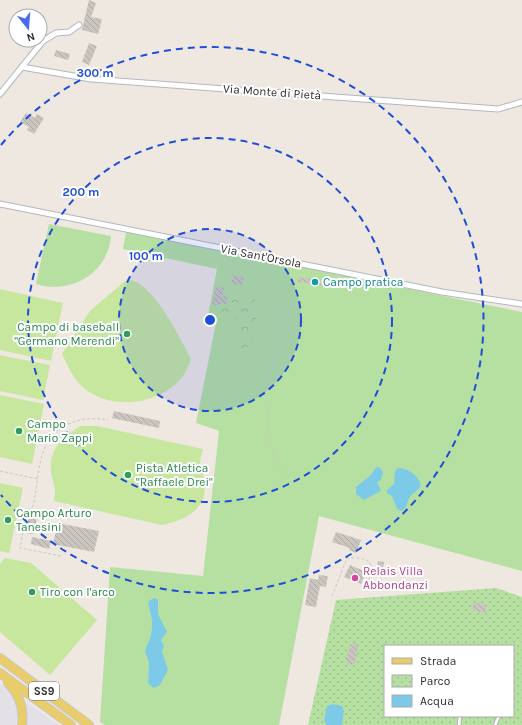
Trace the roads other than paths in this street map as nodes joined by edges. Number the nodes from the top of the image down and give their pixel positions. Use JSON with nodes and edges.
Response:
{"nodes":[{"id":1,"x":79,"y":25,"type":"dead end"},
{"id":2,"x":22,"y":67,"type":"junction"},
{"id":3,"x":0,"y":94,"type":"edge"},
{"id":4,"x":522,"y":102,"type":"edge"},
{"id":5,"x":0,"y":204,"type":"edge"},
{"id":6,"x":522,"y":304,"type":"edge"},
{"id":7,"x":0,"y":658,"type":"edge"},
{"id":8,"x":0,"y":673,"type":"edge"},
{"id":9,"x":22,"y":725,"type":"edge"},
{"id":10,"x":71,"y":725,"type":"edge"},
{"id":11,"x":89,"y":725,"type":"edge"}],
"edges":[{"from":1,"to":2,"type":"street"},
{"from":2,"to":3,"type":"street"},
{"from":2,"to":4,"type":"street","name":"Via Monte di Pietà"},
{"from":5,"to":6,"type":"street","name":"Via Sant'Orsola"},
{"from":7,"to":11,"type":"main road","number":"SS9"},
{"from":8,"to":9,"type":"main road"},
{"from":8,"to":10,"type":"main road","number":"SS9"}]}
